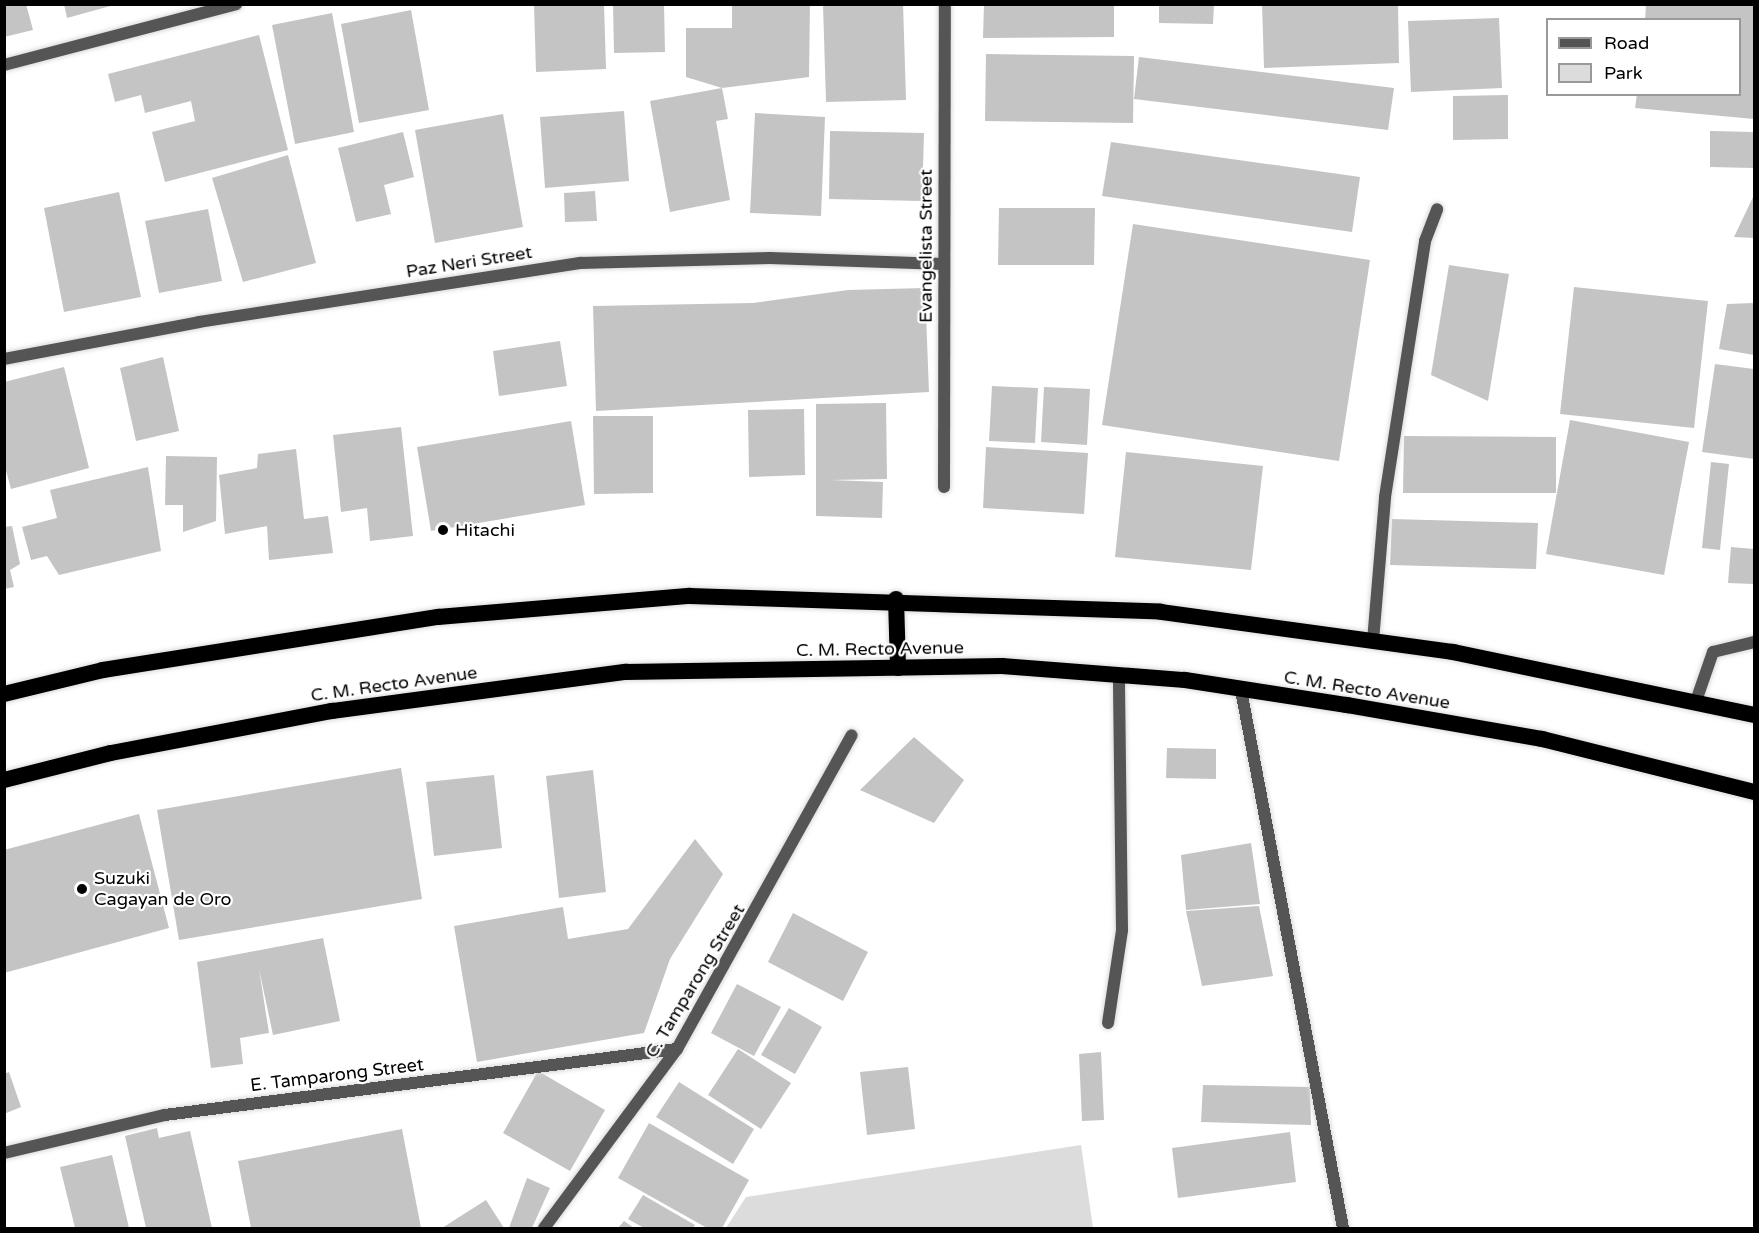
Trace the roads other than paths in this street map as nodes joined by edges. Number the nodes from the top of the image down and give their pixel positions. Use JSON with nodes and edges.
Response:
{"nodes":[{"id":1,"x":236,"y":4,"type":"edge"},
{"id":2,"x":945,"y":4,"type":"edge"},
{"id":3,"x":4,"y":64,"type":"edge"},
{"id":4,"x":1437,"y":208,"type":"dead end"},
{"id":5,"x":944,"y":264,"type":"junction"},
{"id":6,"x":4,"y":359,"type":"edge"},
{"id":7,"x":944,"y":487,"type":"dead end"},
{"id":8,"x":896,"y":599,"type":"junction"},
{"id":9,"x":1373,"y":641,"type":"junction"},
{"id":10,"x":1755,"y":642,"type":"edge"},
{"id":11,"x":898,"y":668,"type":"junction"},
{"id":12,"x":1119,"y":675,"type":"junction"},
{"id":13,"x":1241,"y":690,"type":"junction"},
{"id":14,"x":4,"y":694,"type":"edge"},
{"id":15,"x":1696,"y":700,"type":"junction"},
{"id":16,"x":1755,"y":715,"type":"edge"},
{"id":17,"x":852,"y":735,"type":"dead end"},
{"id":18,"x":4,"y":780,"type":"edge"},
{"id":19,"x":1755,"y":792,"type":"edge"},
{"id":20,"x":1108,"y":1023,"type":"dead end"},
{"id":21,"x":677,"y":1048,"type":"junction"},
{"id":22,"x":4,"y":1153,"type":"edge"},
{"id":23,"x":544,"y":1228,"type":"edge"},
{"id":24,"x":1343,"y":1228,"type":"edge"}],
"edges":[{"from":1,"to":3,"type":"street"},
{"from":2,"to":5,"type":"street","name":"Evangelista Street"},
{"from":4,"to":9,"type":"street"},
{"from":5,"to":6,"type":"street","name":"Paz Neri Street"},
{"from":5,"to":7,"type":"street","name":"Evangelista Street"},
{"from":8,"to":9,"type":"highway"},
{"from":8,"to":11,"type":"highway"},
{"from":8,"to":14,"type":"highway"},
{"from":9,"to":15,"type":"highway"},
{"from":10,"to":15,"type":"street"},
{"from":11,"to":12,"type":"highway","name":"C. M. Recto Avenue"},
{"from":11,"to":18,"type":"highway","name":"C. M. Recto Avenue"},
{"from":12,"to":13,"type":"highway","name":"C. M. Recto Avenue"},
{"from":12,"to":20,"type":"street"},
{"from":13,"to":19,"type":"highway","name":"C. M. Recto Avenue"},
{"from":13,"to":24,"type":"street"},
{"from":15,"to":16,"type":"highway"},
{"from":17,"to":21,"type":"street","name":"C. Tamparong Street"},
{"from":21,"to":22,"type":"street","name":"E. Tamparong Street"},
{"from":21,"to":23,"type":"street","name":"C. Tamparong Street"}]}
